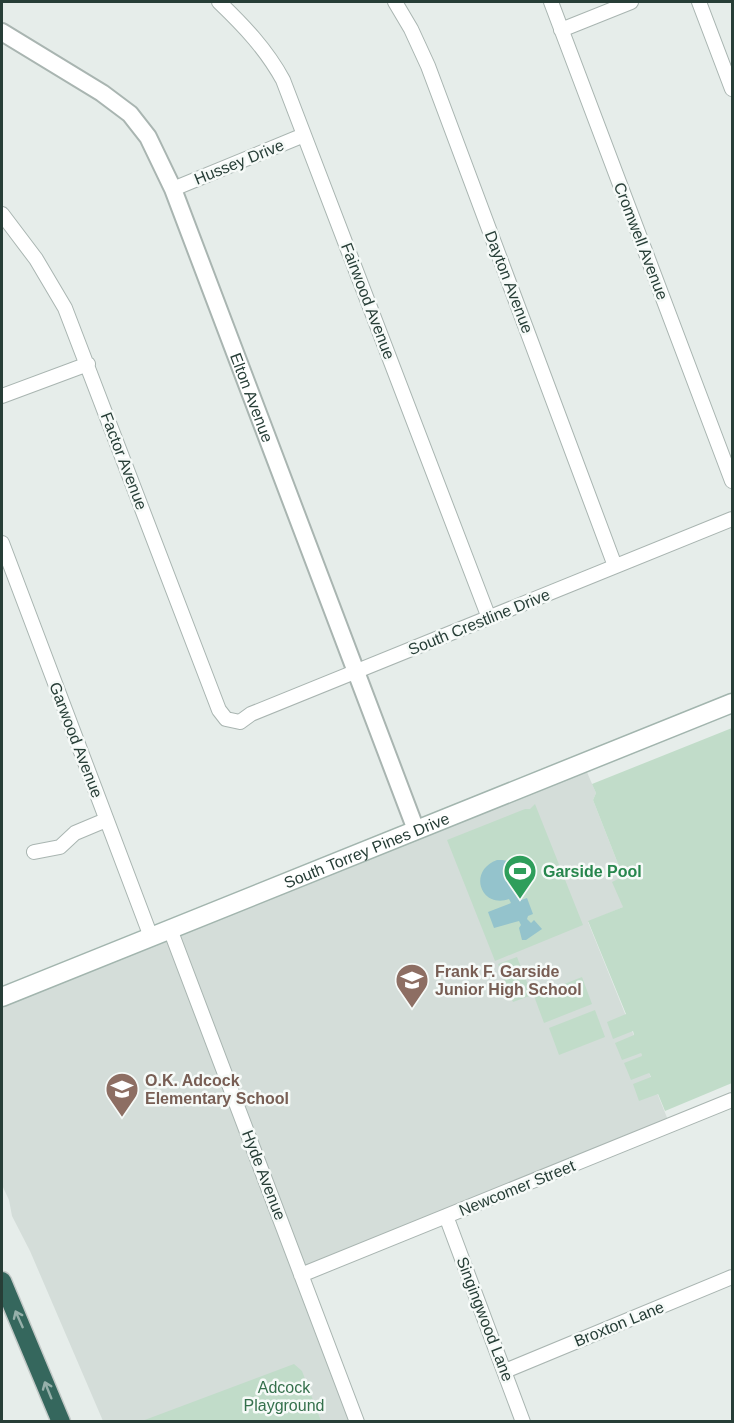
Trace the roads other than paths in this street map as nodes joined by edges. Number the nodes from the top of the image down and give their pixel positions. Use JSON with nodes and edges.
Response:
{"nodes":[{"id":1,"x":219,"y":2,"type":"edge"},
{"id":2,"x":395,"y":2,"type":"edge"},
{"id":3,"x":550,"y":2,"type":"edge"},
{"id":4,"x":631,"y":2,"type":"edge"},
{"id":5,"x":699,"y":2,"type":"edge"},
{"id":6,"x":561,"y":30,"type":"junction"},
{"id":7,"x":2,"y":32,"type":"edge"},
{"id":8,"x":732,"y":89,"type":"edge"},
{"id":9,"x":304,"y":135,"type":"junction"},
{"id":10,"x":173,"y":189,"type":"junction"},
{"id":11,"x":2,"y":213,"type":"edge"},
{"id":12,"x":88,"y":364,"type":"junction"},
{"id":13,"x":2,"y":396,"type":"edge"},
{"id":14,"x":732,"y":481,"type":"edge"},
{"id":15,"x":732,"y":519,"type":"edge"},
{"id":16,"x":2,"y":543,"type":"edge"},
{"id":17,"x":615,"y":566,"type":"junction"},
{"id":18,"x":489,"y":618,"type":"junction"},
{"id":19,"x":356,"y":673,"type":"junction"},
{"id":20,"x":732,"y":703,"type":"edge"},
{"id":21,"x":226,"y":719,"type":"joint"},
{"id":22,"x":106,"y":820,"type":"junction"},
{"id":23,"x":416,"y":830,"type":"junction"},
{"id":24,"x":34,"y":852,"type":"dead end"},
{"id":25,"x":170,"y":929,"type":"junction"},
{"id":26,"x":151,"y":937,"type":"junction"},
{"id":27,"x":2,"y":997,"type":"edge"},
{"id":28,"x":732,"y":1100,"type":"edge"},
{"id":29,"x":446,"y":1216,"type":"junction"},
{"id":30,"x":301,"y":1275,"type":"junction"},
{"id":31,"x":732,"y":1277,"type":"edge"},
{"id":32,"x":2,"y":1281,"type":"edge"},
{"id":33,"x":504,"y":1371,"type":"junction"},
{"id":34,"x":61,"y":1422,"type":"edge"},
{"id":35,"x":357,"y":1422,"type":"edge"},
{"id":36,"x":524,"y":1422,"type":"edge"}],
"edges":[{"from":1,"to":9,"type":"street","name":"Fairwood Avenue"},
{"from":2,"to":17,"type":"street","name":"Dayton Avenue"},
{"from":3,"to":6,"type":"street","name":"Cromwell Avenue"},
{"from":4,"to":6,"type":"street"},
{"from":5,"to":8,"type":"street"},
{"from":6,"to":14,"type":"street","name":"Cromwell Avenue"},
{"from":7,"to":10,"type":"street","name":"Elton Avenue"},
{"from":9,"to":10,"type":"street","name":"Hussey Drive"},
{"from":9,"to":18,"type":"street","name":"Fairwood Avenue"},
{"from":10,"to":19,"type":"street","name":"Elton Avenue"},
{"from":11,"to":12,"type":"street","name":"Factor Avenue"},
{"from":12,"to":13,"type":"street"},
{"from":12,"to":21,"type":"street","name":"Factor Avenue"},
{"from":15,"to":17,"type":"street","name":"South Crestline Drive"},
{"from":16,"to":22,"type":"street","name":"Garwood Avenue"},
{"from":17,"to":18,"type":"street","name":"South Crestline Drive"},
{"from":18,"to":19,"type":"street","name":"South Crestline Drive"},
{"from":19,"to":21,"type":"street","name":"South Crestline Drive"},
{"from":19,"to":23,"type":"street","name":"Elton Avenue"},
{"from":20,"to":23,"type":"main road","name":"South Torrey Pines Drive"},
{"from":22,"to":24,"type":"street"},
{"from":22,"to":26,"type":"street","name":"Garwood Avenue"},
{"from":23,"to":25,"type":"main road","name":"South Torrey Pines Drive"},
{"from":25,"to":26,"type":"main road","name":"South Torrey Pines Drive"},
{"from":25,"to":30,"type":"street","name":"Hyde Avenue"},
{"from":26,"to":27,"type":"main road","name":"South Torrey Pines Drive"},
{"from":28,"to":29,"type":"street","name":"Newcomer Street"},
{"from":29,"to":30,"type":"street","name":"Newcomer Street"},
{"from":29,"to":33,"type":"street","name":"Singingwood Lane"},
{"from":30,"to":35,"type":"street","name":"Hyde Avenue"},
{"from":31,"to":33,"type":"street","name":"Broxton Lane"},
{"from":34,"to":32,"type":"highway","one_way":true},
{"from":33,"to":36,"type":"street","name":"Singingwood Lane"}]}
